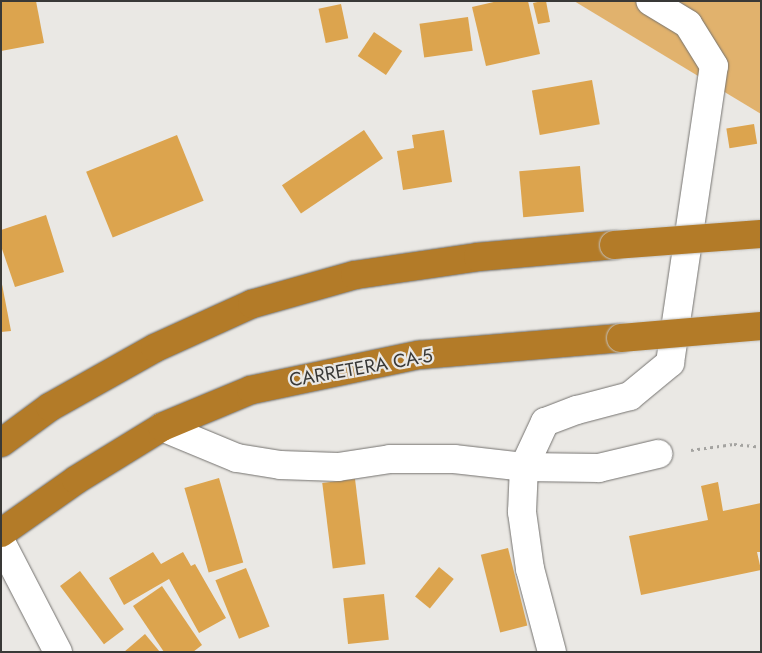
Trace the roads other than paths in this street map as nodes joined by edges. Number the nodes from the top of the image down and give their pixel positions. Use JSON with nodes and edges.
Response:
{"nodes":[{"id":1,"x":650,"y":1,"type":"edge"},
{"id":2,"x":761,"y":234,"type":"edge"},
{"id":3,"x":761,"y":326,"type":"edge"},
{"id":4,"x":162,"y":427,"type":"junction"},
{"id":5,"x":1,"y":443,"type":"edge"},
{"id":6,"x":658,"y":454,"type":"road end"},
{"id":7,"x":524,"y":467,"type":"junction"},
{"id":8,"x":1,"y":533,"type":"edge"},
{"id":9,"x":1,"y":542,"type":"edge"},
{"id":10,"x":58,"y":652,"type":"edge"},
{"id":11,"x":552,"y":652,"type":"edge"}],
"edges":[{"from":1,"to":7,"type":"street"},
{"from":2,"to":5,"type":"highway","bridge":true},
{"from":3,"to":4,"type":"highway","name":"CARRETERA CA-5","bridge":true},
{"from":4,"to":7,"type":"street"},
{"from":4,"to":8,"type":"highway","name":"CARRETERA CA-5"},
{"from":6,"to":7,"type":"street"},
{"from":7,"to":11,"type":"street"},
{"from":9,"to":10,"type":"street"}]}
